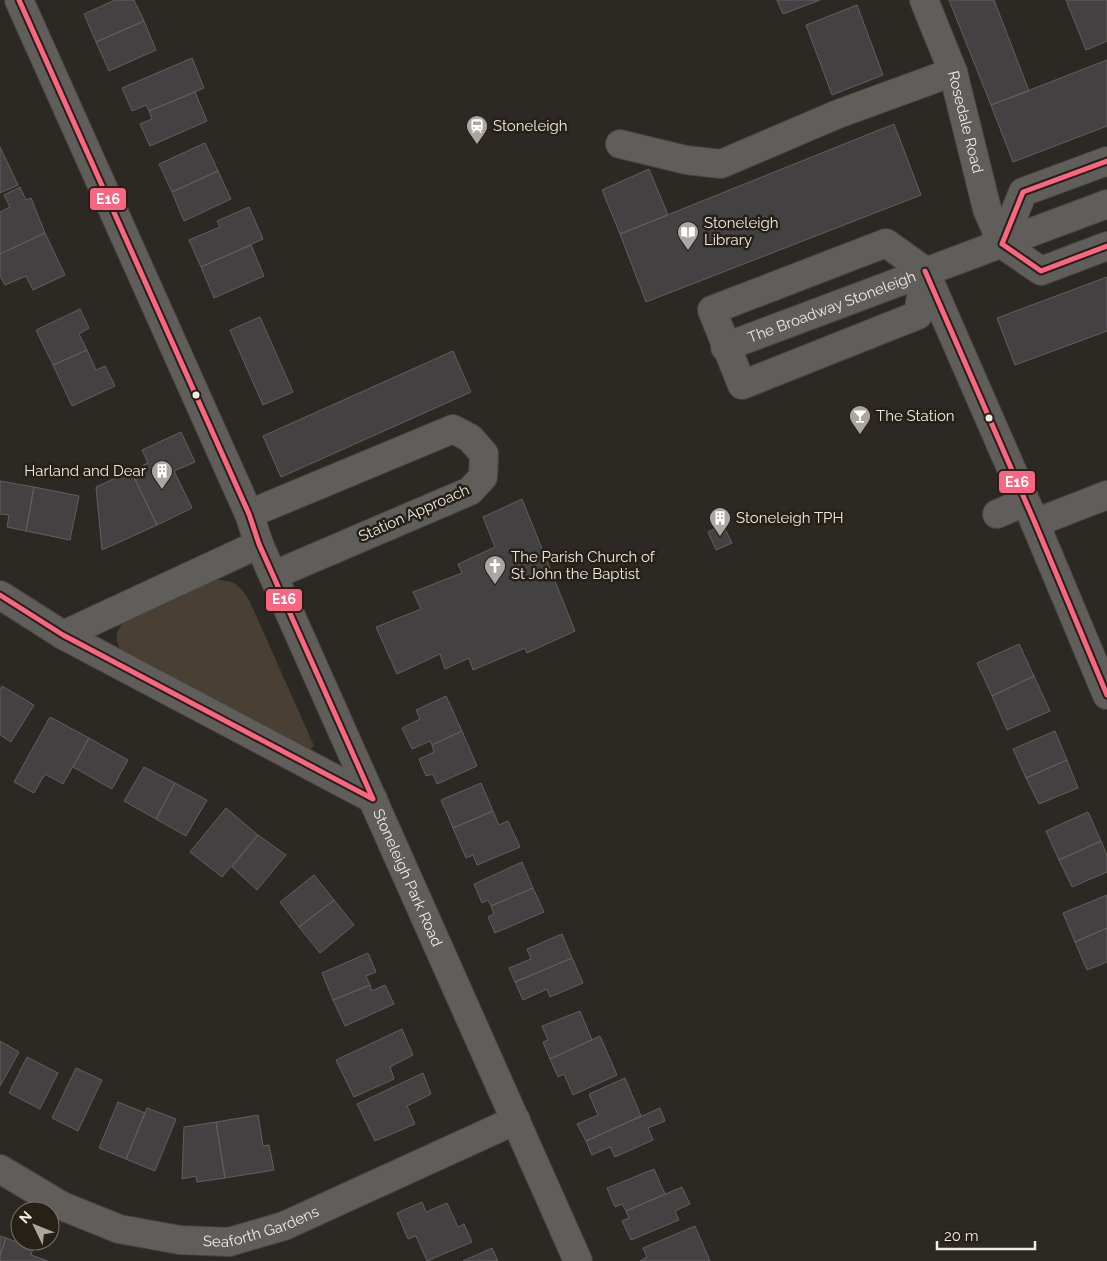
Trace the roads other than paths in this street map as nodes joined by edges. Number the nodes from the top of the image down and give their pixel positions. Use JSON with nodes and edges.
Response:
{"nodes":[{"id":1,"x":19,"y":0,"type":"edge"},
{"id":2,"x":924,"y":0,"type":"edge"},
{"id":3,"x":952,"y":72,"type":"junction"},
{"id":4,"x":620,"y":144,"type":"dead end"},
{"id":5,"x":1107,"y":161,"type":"edge"},
{"id":6,"x":1107,"y":204,"type":"edge"},
{"id":7,"x":1002,"y":244,"type":"junction"},
{"id":8,"x":1107,"y":246,"type":"edge"},
{"id":9,"x":925,"y":271,"type":"junction"},
{"id":10,"x":725,"y":347,"type":"junction"},
{"id":11,"x":1107,"y":495,"type":"edge"},
{"id":12,"x":1030,"y":512,"type":"junction"},
{"id":13,"x":249,"y":514,"type":"junction"},
{"id":14,"x":997,"y":514,"type":"dead end"},
{"id":15,"x":259,"y":544,"type":"junction"},
{"id":16,"x":274,"y":574,"type":"junction"},
{"id":17,"x":0,"y":595,"type":"edge"},
{"id":18,"x":63,"y":635,"type":"junction"},
{"id":19,"x":1107,"y":695,"type":"edge"},
{"id":20,"x":373,"y":799,"type":"junction"},
{"id":21,"x":516,"y":1120,"type":"junction"},
{"id":22,"x":0,"y":1169,"type":"edge"},
{"id":23,"x":578,"y":1261,"type":"edge"}],
"edges":[{"from":1,"to":13,"type":"street","name":"Stoneleigh Park Road"},
{"from":2,"to":3,"type":"street","name":"Rosedale Road"},
{"from":3,"to":4,"type":"street"},
{"from":3,"to":7,"type":"street","name":"Rosedale Road"},
{"from":5,"to":7,"type":"street"},
{"from":6,"to":7,"type":"street","name":"The Broadway Stoneleigh"},
{"from":7,"to":8,"type":"street"},
{"from":7,"to":9,"type":"street","name":"The Broadway Stoneleigh"},
{"from":9,"to":10,"type":"street","name":"The Broadway Stoneleigh"},
{"from":9,"to":10,"type":"street"},
{"from":9,"to":10,"type":"street"},
{"from":9,"to":12,"type":"street"},
{"from":11,"to":12,"type":"street"},
{"from":12,"to":14,"type":"street"},
{"from":12,"to":19,"type":"street"},
{"from":13,"to":15,"type":"street","name":"Stoneleigh Park Road"},
{"from":13,"to":16,"type":"street","name":"Station Approach"},
{"from":15,"to":16,"type":"street","name":"Stoneleigh Park Road"},
{"from":15,"to":18,"type":"street"},
{"from":16,"to":20,"type":"street","name":"Stoneleigh Park Road"},
{"from":17,"to":18,"type":"street"},
{"from":18,"to":20,"type":"street"},
{"from":20,"to":21,"type":"street","name":"Stoneleigh Park Road"},
{"from":21,"to":22,"type":"street","name":"Seaforth Gardens"},
{"from":21,"to":23,"type":"street","name":"Stoneleigh Park Road"}]}
